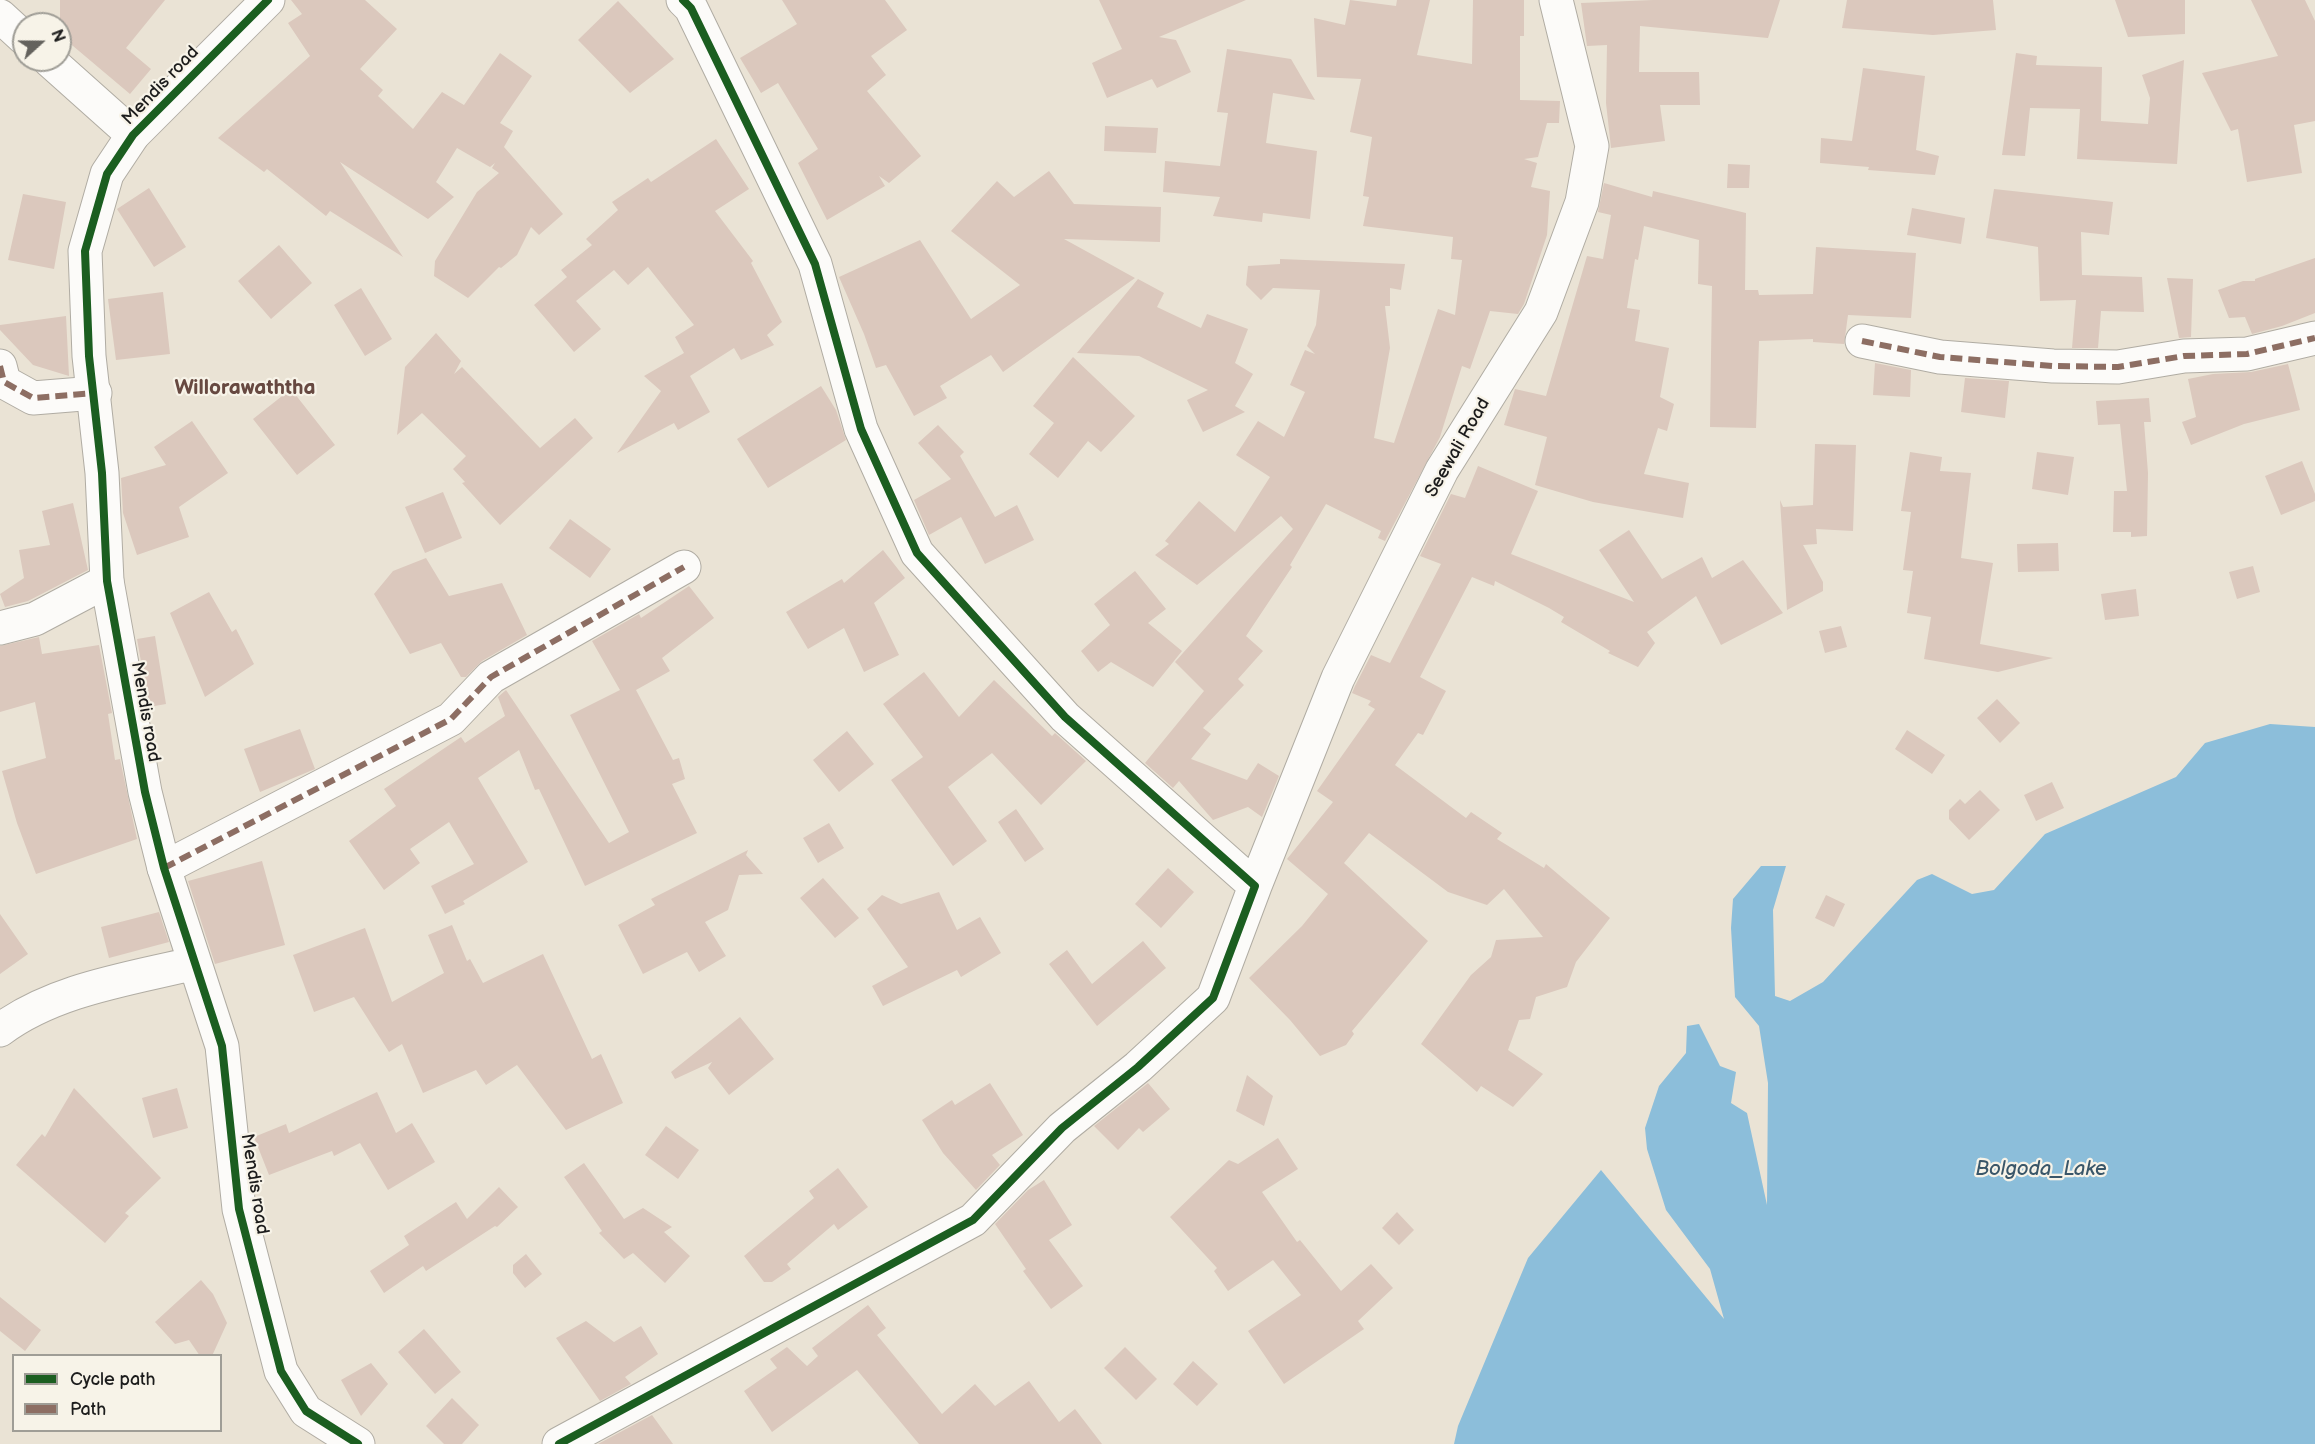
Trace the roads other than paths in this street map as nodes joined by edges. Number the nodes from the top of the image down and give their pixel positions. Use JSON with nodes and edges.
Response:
{"nodes":[{"id":1,"x":268,"y":0,"type":"edge"},
{"id":2,"x":683,"y":0,"type":"edge"},
{"id":3,"x":1556,"y":0,"type":"edge"},
{"id":4,"x":0,"y":16,"type":"edge"},
{"id":5,"x":12,"y":27,"type":"edge"},
{"id":6,"x":62,"y":72,"type":"edge"},
{"id":7,"x":133,"y":135,"type":"junction"},
{"id":8,"x":2315,"y":338,"type":"edge"},
{"id":9,"x":1862,"y":340,"type":"dead end"},
{"id":10,"x":0,"y":366,"type":"edge"},
{"id":11,"x":95,"y":393,"type":"junction"},
{"id":12,"x":684,"y":567,"type":"dead end"},
{"id":13,"x":107,"y":581,"type":"junction"},
{"id":14,"x":0,"y":628,"type":"edge"},
{"id":15,"x":164,"y":868,"type":"junction"},
{"id":16,"x":1255,"y":886,"type":"junction"},
{"id":17,"x":195,"y":963,"type":"junction"},
{"id":18,"x":0,"y":1030,"type":"edge"},
{"id":19,"x":358,"y":1444,"type":"edge"},
{"id":20,"x":559,"y":1444,"type":"edge"}],
"edges":[{"from":1,"to":7,"type":"street","name":"Mendis road"},
{"from":2,"to":16,"type":"street"},
{"from":3,"to":16,"type":"street","name":"Seewali Road"},
{"from":4,"to":5,"type":"street"},
{"from":6,"to":7,"type":"street","name":"Mendis road"},
{"from":7,"to":11,"type":"street","name":"Mendis road"},
{"from":8,"to":9,"type":"street"},
{"from":10,"to":11,"type":"street"},
{"from":11,"to":13,"type":"street","name":"Mendis road"},
{"from":12,"to":15,"type":"street"},
{"from":13,"to":14,"type":"street"},
{"from":13,"to":15,"type":"street","name":"Mendis road"},
{"from":15,"to":17,"type":"street","name":"Mendis road"},
{"from":16,"to":20,"type":"street","name":"Seewali Road"},
{"from":17,"to":18,"type":"street"},
{"from":17,"to":19,"type":"street","name":"Mendis road"}]}
